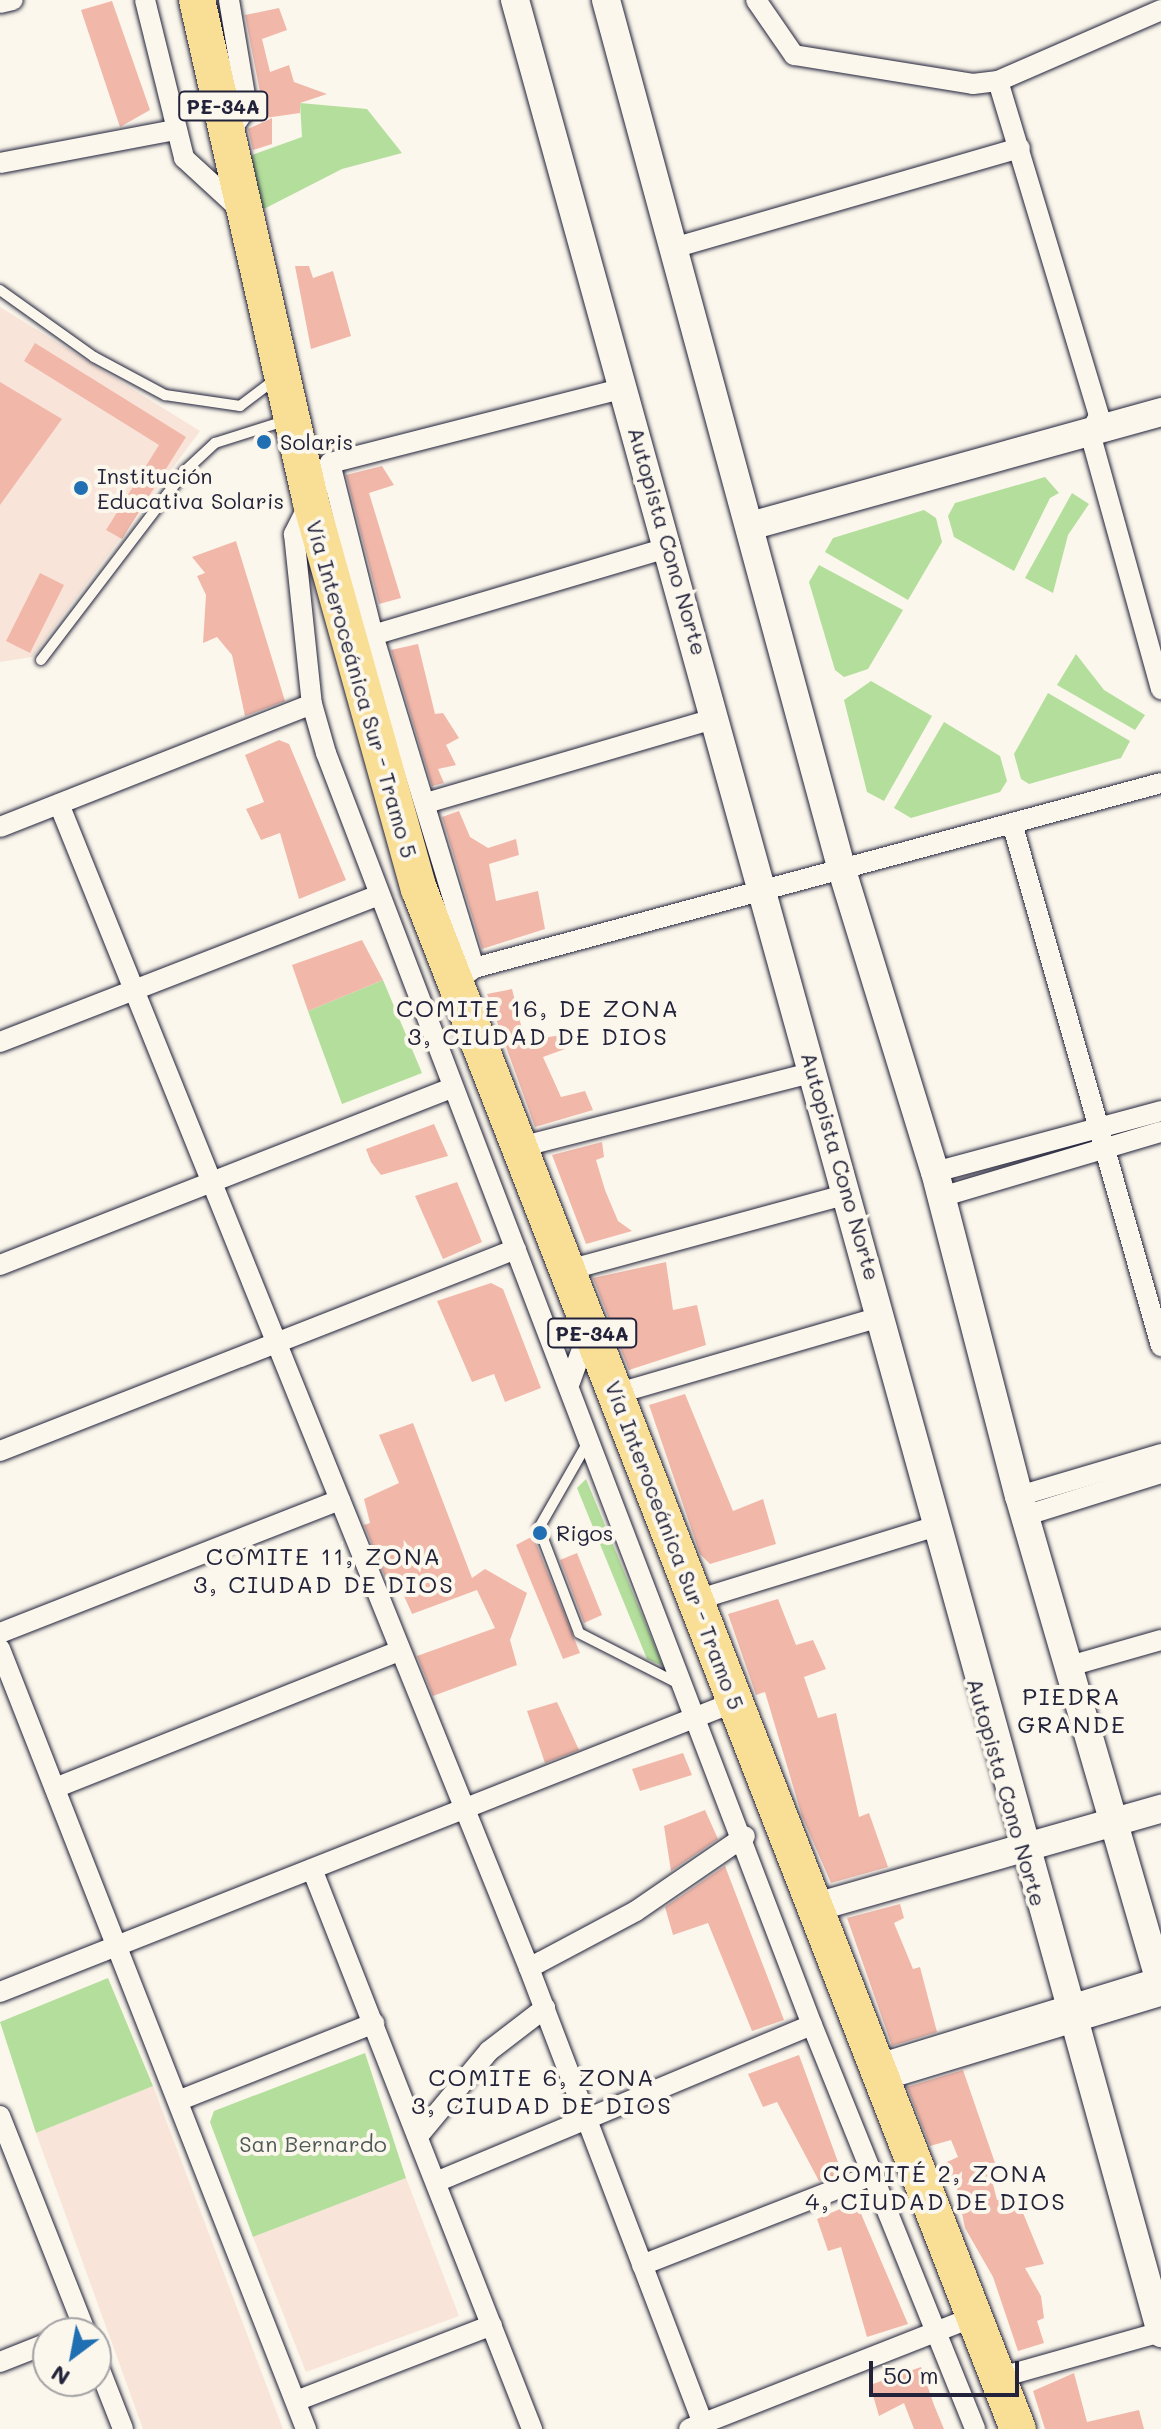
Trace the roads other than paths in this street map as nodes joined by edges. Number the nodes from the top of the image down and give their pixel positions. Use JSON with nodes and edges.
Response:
{"nodes":[{"id":1,"x":13,"y":0,"type":"edge"},
{"id":2,"x":145,"y":0,"type":"edge"},
{"id":3,"x":197,"y":0,"type":"edge"},
{"id":4,"x":229,"y":0,"type":"edge"},
{"id":5,"x":515,"y":0,"type":"edge"},
{"id":6,"x":606,"y":0,"type":"edge"},
{"id":7,"x":756,"y":0,"type":"edge"},
{"id":8,"x":0,"y":3,"type":"edge"},
{"id":9,"x":1161,"y":10,"type":"edge"},
{"id":10,"x":998,"y":81,"type":"junction"},
{"id":11,"x":175,"y":130,"type":"junction"},
{"id":12,"x":229,"y":133,"type":"junction"},
{"id":13,"x":1020,"y":148,"type":"junction"},
{"id":14,"x":0,"y":163,"type":"edge"},
{"id":15,"x":244,"y":213,"type":"junction"},
{"id":16,"x":673,"y":248,"type":"junction"},
{"id":17,"x":0,"y":290,"type":"edge"},
{"id":18,"x":281,"y":369,"type":"junction"},
{"id":19,"x":625,"y":388,"type":"junction"},
{"id":20,"x":1161,"y":412,"type":"edge"},
{"id":21,"x":293,"y":418,"type":"junction"},
{"id":22,"x":1090,"y":433,"type":"junction"},
{"id":23,"x":330,"y":463,"type":"junction"},
{"id":24,"x":311,"y":503,"type":"junction"},
{"id":25,"x":750,"y":526,"type":"junction"},
{"id":26,"x":670,"y":547,"type":"junction"},
{"id":27,"x":373,"y":635,"type":"junction"},
{"id":28,"x":41,"y":660,"type":"dead end"},
{"id":29,"x":1161,"y":689,"type":"edge"},
{"id":30,"x":312,"y":704,"type":"junction"},
{"id":31,"x":717,"y":718,"type":"junction"},
{"id":32,"x":1161,"y":783,"type":"edge"},
{"id":33,"x":426,"y":803,"type":"junction"},
{"id":34,"x":59,"y":804,"type":"junction"},
{"id":35,"x":1012,"y":823,"type":"junction"},
{"id":36,"x":0,"y":827,"type":"edge"},
{"id":37,"x":841,"y":867,"type":"junction"},
{"id":38,"x":767,"y":892,"type":"junction"},
{"id":39,"x":377,"y":896,"type":"junction"},
{"id":40,"x":465,"y":976,"type":"junction"},
{"id":41,"x":133,"y":989,"type":"junction"},
{"id":42,"x":0,"y":1042,"type":"edge"},
{"id":43,"x":815,"y":1072,"type":"junction"},
{"id":44,"x":452,"y":1088,"type":"junction"},
{"id":45,"x":1161,"y":1111,"type":"edge"},
{"id":46,"x":1161,"y":1132,"type":"edge"},
{"id":47,"x":1103,"y":1137,"type":"junction"},
{"id":48,"x":520,"y":1147,"type":"junction"},
{"id":49,"x":211,"y":1183,"type":"junction"},
{"id":50,"x":938,"y":1184,"type":"junction"},
{"id":51,"x":848,"y":1194,"type":"junction"},
{"id":52,"x":516,"y":1249,"type":"junction"},
{"id":53,"x":0,"y":1265,"type":"edge"},
{"id":54,"x":568,"y":1270,"type":"junction"},
{"id":55,"x":883,"y":1316,"type":"junction"},
{"id":56,"x":590,"y":1327,"type":"junction"},
{"id":57,"x":278,"y":1340,"type":"junction"},
{"id":58,"x":1161,"y":1346,"type":"edge"},
{"id":59,"x":570,"y":1382,"type":"junction"},
{"id":60,"x":615,"y":1394,"type":"junction"},
{"id":61,"x":591,"y":1437,"type":"junction"},
{"id":62,"x":0,"y":1451,"type":"edge"},
{"id":63,"x":1161,"y":1454,"type":"edge"},
{"id":64,"x":1161,"y":1473,"type":"edge"},
{"id":65,"x":340,"y":1500,"type":"junction"},
{"id":66,"x":1022,"y":1506,"type":"junction"},
{"id":67,"x":933,"y":1527,"type":"junction"},
{"id":68,"x":696,"y":1600,"type":"junction"},
{"id":69,"x":0,"y":1633,"type":"edge"},
{"id":70,"x":1161,"y":1640,"type":"edge"},
{"id":71,"x":0,"y":1649,"type":"edge"},
{"id":72,"x":400,"y":1651,"type":"junction"},
{"id":73,"x":1070,"y":1666,"type":"junction"},
{"id":74,"x":687,"y":1689,"type":"junction"},
{"id":75,"x":737,"y":1701,"type":"junction"},
{"id":76,"x":699,"y":1717,"type":"junction"},
{"id":77,"x":55,"y":1788,"type":"junction"},
{"id":78,"x":1161,"y":1809,"type":"edge"},
{"id":79,"x":463,"y":1810,"type":"junction"},
{"id":80,"x":1118,"y":1821,"type":"junction"},
{"id":81,"x":745,"y":1836,"type":"junction"},
{"id":82,"x":1022,"y":1846,"type":"junction"},
{"id":83,"x":312,"y":1869,"type":"junction"},
{"id":84,"x":816,"y":1907,"type":"junction"},
{"id":85,"x":116,"y":1945,"type":"junction"},
{"id":86,"x":529,"y":1968,"type":"junction"},
{"id":87,"x":1161,"y":1984,"type":"edge"},
{"id":88,"x":0,"y":1992,"type":"edge"},
{"id":89,"x":545,"y":2008,"type":"junction"},
{"id":90,"x":1070,"y":2013,"type":"junction"},
{"id":91,"x":374,"y":2023,"type":"junction"},
{"id":92,"x":812,"y":2025,"type":"junction"},
{"id":93,"x":881,"y":2072,"type":"junction"},
{"id":94,"x":180,"y":2100,"type":"junction"},
{"id":95,"x":0,"y":2116,"type":"edge"},
{"id":96,"x":586,"y":2116,"type":"junction"},
{"id":97,"x":419,"y":2135,"type":"junction"},
{"id":98,"x":873,"y":2175,"type":"junction"},
{"id":99,"x":436,"y":2182,"type":"junction"},
{"id":100,"x":642,"y":2265,"type":"junction"},
{"id":101,"x":976,"y":2316,"type":"junction"},
{"id":102,"x":75,"y":2317,"type":"edge"},
{"id":103,"x":492,"y":2325,"type":"junction"},
{"id":104,"x":937,"y":2331,"type":"junction"},
{"id":105,"x":1161,"y":2332,"type":"edge"},
{"id":106,"x":32,"y":2349,"type":"edge"},
{"id":107,"x":0,"y":2362,"type":"edge"},
{"id":108,"x":998,"y":2378,"type":"junction"},
{"id":109,"x":110,"y":2397,"type":"edge"},
{"id":110,"x":296,"y":2401,"type":"junction"},
{"id":111,"x":699,"y":2427,"type":"edge"},
{"id":112,"x":123,"y":2429,"type":"edge"},
{"id":113,"x":306,"y":2429,"type":"edge"},
{"id":114,"x":532,"y":2429,"type":"edge"},
{"id":115,"x":975,"y":2429,"type":"edge"},
{"id":116,"x":1018,"y":2429,"type":"edge"}],
"edges":[{"from":1,"to":8,"type":"street"},
{"from":2,"to":11,"type":"street"},
{"from":3,"to":12,"type":"highway","name":"Vía Interoceánica Sur - Tramo 5","number":"PE-34A"},
{"from":4,"to":12,"type":"street"},
{"from":5,"to":19,"type":"main road","name":"Autopista Cono Norte"},
{"from":6,"to":16,"type":"main road"},
{"from":7,"to":10,"type":"street"},
{"from":9,"to":10,"type":"street"},
{"from":10,"to":13,"type":"street"},
{"from":11,"to":14,"type":"street"},
{"from":11,"to":15,"type":"street"},
{"from":12,"to":15,"type":"highway","name":"Vía Interoceánica Sur - Tramo 5","number":"PE-34A"},
{"from":13,"to":16,"type":"street"},
{"from":13,"to":22,"type":"street"},
{"from":15,"to":18,"type":"highway","name":"Vía Interoceánica Sur - Tramo 5","number":"PE-34A"},
{"from":16,"to":25,"type":"main road"},
{"from":17,"to":18,"type":"lane"},
{"from":18,"to":21,"type":"highway","name":"Vía Interoceánica Sur - Tramo 5","number":"PE-34A"},
{"from":19,"to":23,"type":"street"},
{"from":19,"to":26,"type":"main road","name":"Autopista Cono Norte"},
{"from":20,"to":22,"type":"main road"},
{"from":21,"to":24,"type":"highway","name":"Vía Interoceánica Sur - Tramo 5","number":"PE-34A"},
{"from":21,"to":28,"type":"lane"},
{"from":22,"to":25,"type":"main road"},
{"from":22,"to":29,"type":"street"},
{"from":23,"to":24,"type":"street"},
{"from":23,"to":27,"type":"street"},
{"from":24,"to":30,"type":"street"},
{"from":24,"to":40,"type":"highway","name":"Vía Interoceánica Sur - Tramo 5","number":"PE-34A"},
{"from":25,"to":37,"type":"main road"},
{"from":26,"to":27,"type":"street"},
{"from":26,"to":31,"type":"main road","name":"Autopista Cono Norte"},
{"from":27,"to":33,"type":"street"},
{"from":30,"to":34,"type":"street"},
{"from":30,"to":39,"type":"street"},
{"from":31,"to":33,"type":"street"},
{"from":31,"to":38,"type":"main road","name":"Autopista Cono Norte"},
{"from":32,"to":35,"type":"street"},
{"from":33,"to":40,"type":"street"},
{"from":34,"to":36,"type":"street"},
{"from":34,"to":41,"type":"street"},
{"from":35,"to":37,"type":"street"},
{"from":35,"to":47,"type":"street"},
{"from":37,"to":38,"type":"street"},
{"from":37,"to":50,"type":"main road"},
{"from":38,"to":40,"type":"street"},
{"from":38,"to":43,"type":"main road","name":"Autopista Cono Norte"},
{"from":39,"to":41,"type":"street"},
{"from":39,"to":44,"type":"street"},
{"from":40,"to":48,"type":"highway","name":"Vía Interoceánica Sur - Tramo 5","number":"PE-34A"},
{"from":41,"to":42,"type":"street"},
{"from":41,"to":49,"type":"street"},
{"from":43,"to":48,"type":"street"},
{"from":43,"to":51,"type":"main road","name":"Autopista Cono Norte"},
{"from":44,"to":49,"type":"street"},
{"from":44,"to":52,"type":"street"},
{"from":45,"to":47,"type":"street"},
{"from":46,"to":47,"type":"street"},
{"from":47,"to":50,"type":"street"},
{"from":47,"to":58,"type":"street"},
{"from":48,"to":54,"type":"highway","name":"Vía Interoceánica Sur - Tramo 5","number":"PE-34A"},
{"from":49,"to":53,"type":"street"},
{"from":49,"to":57,"type":"street"},
{"from":50,"to":66,"type":"main road"},
{"from":51,"to":54,"type":"street"},
{"from":51,"to":55,"type":"main road","name":"Autopista Cono Norte"},
{"from":52,"to":57,"type":"street"},
{"from":52,"to":59,"type":"street"},
{"from":54,"to":56,"type":"highway","name":"Vía Interoceánica Sur - Tramo 5","number":"PE-34A"},
{"from":55,"to":60,"type":"street"},
{"from":55,"to":67,"type":"main road","name":"Autopista Cono Norte"},
{"from":56,"to":59,"type":"street"},
{"from":56,"to":60,"type":"highway","name":"Vía Interoceánica Sur - Tramo 5","number":"PE-34A"},
{"from":57,"to":62,"type":"street"},
{"from":57,"to":65,"type":"street"},
{"from":59,"to":61,"type":"street"},
{"from":60,"to":68,"type":"highway","name":"Vía Interoceánica Sur - Tramo 5","number":"PE-34A"},
{"from":61,"to":74,"type":"street"},
{"from":61,"to":74,"type":"lane"},
{"from":63,"to":66,"type":"street"},
{"from":64,"to":66,"type":"street"},
{"from":65,"to":69,"type":"street"},
{"from":65,"to":72,"type":"street"},
{"from":66,"to":73,"type":"main road"},
{"from":67,"to":68,"type":"street"},
{"from":67,"to":82,"type":"main road","name":"Autopista Cono Norte"},
{"from":68,"to":75,"type":"highway","name":"Vía Interoceánica Sur - Tramo 5","number":"PE-34A"},
{"from":70,"to":73,"type":"street"},
{"from":71,"to":77,"type":"street"},
{"from":72,"to":77,"type":"street"},
{"from":72,"to":79,"type":"street"},
{"from":73,"to":80,"type":"main road"},
{"from":74,"to":76,"type":"street"},
{"from":75,"to":76,"type":"street"},
{"from":75,"to":84,"type":"highway","name":"Vía Interoceánica Sur - Tramo 5","number":"PE-34A"},
{"from":76,"to":79,"type":"street"},
{"from":76,"to":81,"type":"street"},
{"from":77,"to":85,"type":"street"},
{"from":78,"to":80,"type":"main road"},
{"from":79,"to":83,"type":"street"},
{"from":79,"to":86,"type":"street"},
{"from":80,"to":82,"type":"main road"},
{"from":80,"to":87,"type":"main road"},
{"from":81,"to":86,"type":"street"},
{"from":81,"to":92,"type":"street"},
{"from":82,"to":84,"type":"main road"},
{"from":82,"to":90,"type":"main road","name":"Autopista Cono Norte"},
{"from":83,"to":85,"type":"street"},
{"from":83,"to":91,"type":"street"},
{"from":84,"to":93,"type":"highway","name":"Vía Interoceánica Sur - Tramo 5","number":"PE-34A"},
{"from":85,"to":88,"type":"street"},
{"from":85,"to":94,"type":"street"},
{"from":86,"to":89,"type":"street"},
{"from":87,"to":90,"type":"street"},
{"from":89,"to":96,"type":"street"},
{"from":89,"to":97,"type":"street"},
{"from":90,"to":93,"type":"street"},
{"from":90,"to":105,"type":"main road","name":"Autopista Cono Norte"},
{"from":91,"to":94,"type":"street"},
{"from":91,"to":97,"type":"street"},
{"from":92,"to":96,"type":"street"},
{"from":92,"to":98,"type":"street"},
{"from":93,"to":101,"type":"highway","name":"Vía Interoceánica Sur - Tramo 5","number":"PE-34A"},
{"from":94,"to":110,"type":"street"},
{"from":95,"to":102,"type":"street"},
{"from":96,"to":99,"type":"street"},
{"from":96,"to":100,"type":"street"},
{"from":97,"to":99,"type":"street"},
{"from":98,"to":100,"type":"street"},
{"from":98,"to":104,"type":"street"},
{"from":99,"to":103,"type":"street"},
{"from":100,"to":111,"type":"street"},
{"from":101,"to":104,"type":"street"},
{"from":101,"to":108,"type":"highway","name":"Vía Interoceánica Sur - Tramo 5","number":"PE-34A"},
{"from":103,"to":110,"type":"street"},
{"from":103,"to":114,"type":"street"},
{"from":104,"to":111,"type":"street"},
{"from":104,"to":115,"type":"street"},
{"from":105,"to":108,"type":"street"},
{"from":106,"to":107,"type":"street"},
{"from":108,"to":116,"type":"highway","name":"Vía Interoceánica Sur - Tramo 5","number":"PE-34A"},
{"from":109,"to":112,"type":"street"},
{"from":110,"to":113,"type":"street"}]}
